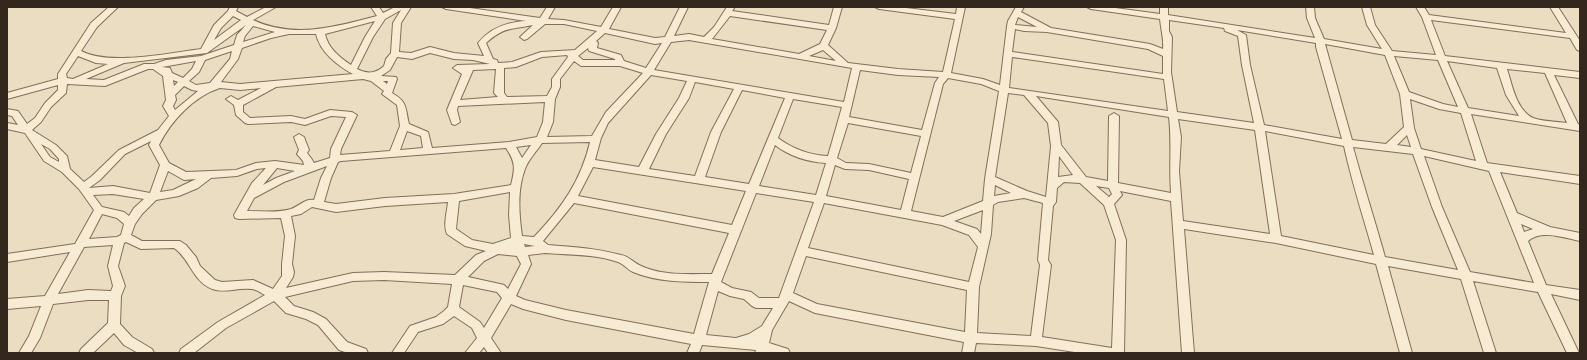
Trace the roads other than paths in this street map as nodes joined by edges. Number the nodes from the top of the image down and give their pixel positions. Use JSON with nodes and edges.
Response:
{"nodes":[{"id":1,"x":114,"y":7,"type":"edge"},
{"id":2,"x":272,"y":7,"type":"edge"},
{"id":3,"x":375,"y":7,"type":"edge"},
{"id":4,"x":401,"y":7,"type":"edge"},
{"id":5,"x":407,"y":7,"type":"edge"},
{"id":6,"x":446,"y":7,"type":"edge"},
{"id":7,"x":551,"y":7,"type":"edge"},
{"id":8,"x":616,"y":7,"type":"edge"},
{"id":9,"x":684,"y":7,"type":"edge"},
{"id":10,"x":838,"y":7,"type":"edge"},
{"id":11,"x":879,"y":7,"type":"edge"},
{"id":12,"x":961,"y":7,"type":"edge"},
{"id":13,"x":1091,"y":7,"type":"edge"},
{"id":14,"x":1164,"y":7,"type":"edge"},
{"id":15,"x":1310,"y":7,"type":"edge"},
{"id":16,"x":1366,"y":7,"type":"edge"},
{"id":17,"x":1420,"y":7,"type":"edge"},
{"id":18,"x":1554,"y":7,"type":"edge"},
{"id":19,"x":1020,"y":9,"type":"edge"},
{"id":20,"x":233,"y":10,"type":"edge"},
{"id":21,"x":729,"y":10,"type":"edge"},
{"id":22,"x":382,"y":17,"type":"junction"},
{"id":23,"x":959,"y":17,"type":"junction"},
{"id":24,"x":1165,"y":17,"type":"junction"},
{"id":25,"x":1426,"y":17,"type":"junction"},
{"id":26,"x":543,"y":21,"type":"junction"},
{"id":27,"x":249,"y":22,"type":"junction"},
{"id":28,"x":1223,"y":25,"type":"junction"},
{"id":29,"x":1011,"y":26,"type":"junction"},
{"id":30,"x":832,"y":28,"type":"junction"},
{"id":31,"x":604,"y":30,"type":"junction"},
{"id":32,"x":1049,"y":30,"type":"junction"},
{"id":33,"x":1263,"y":31,"type":"junction"},
{"id":34,"x":289,"y":32,"type":"junction"},
{"id":35,"x":320,"y":32,"type":"junction"},
{"id":36,"x":1242,"y":36,"type":"junction"},
{"id":37,"x":1573,"y":36,"type":"junction"},
{"id":38,"x":524,"y":37,"type":"dead end"},
{"id":39,"x":668,"y":39,"type":"junction"},
{"id":40,"x":655,"y":40,"type":"junction"},
{"id":41,"x":705,"y":40,"type":"junction"},
{"id":42,"x":592,"y":41,"type":"junction"},
{"id":43,"x":1321,"y":41,"type":"junction"},
{"id":44,"x":237,"y":46,"type":"junction"},
{"id":45,"x":824,"y":46,"type":"junction"},
{"id":46,"x":663,"y":47,"type":"junction"},
{"id":47,"x":1580,"y":48,"type":"edge"},
{"id":48,"x":77,"y":52,"type":"junction"},
{"id":49,"x":1388,"y":53,"type":"junction"},
{"id":50,"x":203,"y":54,"type":"junction"},
{"id":51,"x":395,"y":54,"type":"junction"},
{"id":52,"x":1008,"y":54,"type":"junction"},
{"id":53,"x":1167,"y":54,"type":"junction"},
{"id":54,"x":571,"y":55,"type":"junction"},
{"id":55,"x":454,"y":56,"type":"junction"},
{"id":56,"x":798,"y":57,"type":"junction"},
{"id":57,"x":1441,"y":58,"type":"junction"},
{"id":58,"x":167,"y":60,"type":"junction"},
{"id":59,"x":489,"y":60,"type":"junction"},
{"id":60,"x":122,"y":61,"type":"junction"},
{"id":61,"x":581,"y":63,"type":"junction"},
{"id":62,"x":621,"y":63,"type":"junction"},
{"id":63,"x":500,"y":65,"type":"junction"},
{"id":64,"x":851,"y":65,"type":"junction"},
{"id":65,"x":1501,"y":65,"type":"junction"},
{"id":66,"x":155,"y":66,"type":"junction"},
{"id":67,"x":564,"y":67,"type":"junction"},
{"id":68,"x":352,"y":70,"type":"junction"},
{"id":69,"x":468,"y":70,"type":"junction"},
{"id":70,"x":1548,"y":71,"type":"junction"},
{"id":71,"x":649,"y":72,"type":"junction"},
{"id":72,"x":91,"y":74,"type":"junction"},
{"id":73,"x":168,"y":75,"type":"junction"},
{"id":74,"x":946,"y":75,"type":"junction"},
{"id":75,"x":1580,"y":75,"type":"edge"},
{"id":76,"x":363,"y":76,"type":"junction"},
{"id":77,"x":1168,"y":77,"type":"junction"},
{"id":78,"x":692,"y":79,"type":"junction"},
{"id":79,"x":62,"y":81,"type":"junction"},
{"id":80,"x":75,"y":81,"type":"junction"},
{"id":81,"x":184,"y":81,"type":"junction"},
{"id":82,"x":279,"y":83,"type":"junction"},
{"id":83,"x":214,"y":86,"type":"junction"},
{"id":84,"x":240,"y":87,"type":"junction"},
{"id":85,"x":740,"y":87,"type":"junction"},
{"id":86,"x":195,"y":88,"type":"junction"},
{"id":87,"x":1004,"y":90,"type":"junction"},
{"id":88,"x":1027,"y":92,"type":"junction"},
{"id":89,"x":1404,"y":94,"type":"junction"},
{"id":90,"x":7,"y":96,"type":"edge"},
{"id":91,"x":790,"y":96,"type":"junction"},
{"id":92,"x":170,"y":98,"type":"junction"},
{"id":93,"x":550,"y":99,"type":"junction"},
{"id":94,"x":504,"y":100,"type":"junction"},
{"id":95,"x":234,"y":101,"type":"junction"},
{"id":96,"x":456,"y":102,"type":"junction"},
{"id":97,"x":1094,"y":104,"type":"junction"},
{"id":98,"x":1514,"y":104,"type":"junction"},
{"id":99,"x":846,"y":105,"type":"junction"},
{"id":100,"x":1465,"y":110,"type":"junction"},
{"id":101,"x":1139,"y":111,"type":"junction"},
{"id":102,"x":7,"y":112,"type":"edge"},
{"id":103,"x":1496,"y":115,"type":"junction"},
{"id":104,"x":174,"y":116,"type":"junction"},
{"id":105,"x":1114,"y":116,"type":"junction"},
{"id":106,"x":1174,"y":116,"type":"junction"},
{"id":107,"x":844,"y":119,"type":"junction"},
{"id":108,"x":1532,"y":121,"type":"junction"},
{"id":109,"x":455,"y":122,"type":"dead end"},
{"id":110,"x":7,"y":126,"type":"edge"},
{"id":111,"x":405,"y":126,"type":"junction"},
{"id":112,"x":1258,"y":127,"type":"junction"},
{"id":113,"x":1577,"y":127,"type":"edge"},
{"id":114,"x":1409,"y":128,"type":"junction"},
{"id":115,"x":26,"y":130,"type":"junction"},
{"id":116,"x":161,"y":132,"type":"junction"},
{"id":117,"x":927,"y":134,"type":"junction"},
{"id":118,"x":299,"y":137,"type":"dead end"},
{"id":119,"x":594,"y":139,"type":"junction"},
{"id":120,"x":773,"y":139,"type":"junction"},
{"id":121,"x":540,"y":140,"type":"junction"},
{"id":122,"x":1347,"y":143,"type":"junction"},
{"id":123,"x":509,"y":145,"type":"junction"},
{"id":124,"x":1056,"y":146,"type":"junction"},
{"id":125,"x":1388,"y":148,"type":"junction"},
{"id":126,"x":1417,"y":151,"type":"junction"},
{"id":127,"x":428,"y":152,"type":"junction"},
{"id":128,"x":394,"y":153,"type":"junction"},
{"id":129,"x":335,"y":159,"type":"junction"},
{"id":130,"x":832,"y":160,"type":"junction"},
{"id":131,"x":590,"y":163,"type":"junction"},
{"id":132,"x":275,"y":164,"type":"junction"},
{"id":133,"x":165,"y":165,"type":"junction"},
{"id":134,"x":520,"y":167,"type":"junction"},
{"id":135,"x":1488,"y":167,"type":"junction"},
{"id":136,"x":310,"y":168,"type":"junction"},
{"id":137,"x":643,"y":170,"type":"junction"},
{"id":138,"x":210,"y":175,"type":"junction"},
{"id":139,"x":914,"y":177,"type":"junction"},
{"id":140,"x":990,"y":179,"type":"junction"},
{"id":141,"x":699,"y":180,"type":"junction"},
{"id":142,"x":1083,"y":180,"type":"junction"},
{"id":143,"x":1580,"y":180,"type":"edge"},
{"id":144,"x":1052,"y":186,"type":"junction"},
{"id":145,"x":1113,"y":186,"type":"junction"},
{"id":146,"x":515,"y":188,"type":"junction"},
{"id":147,"x":753,"y":189,"type":"junction"},
{"id":148,"x":84,"y":190,"type":"junction"},
{"id":149,"x":772,"y":192,"type":"junction"},
{"id":150,"x":1024,"y":194,"type":"junction"},
{"id":151,"x":252,"y":195,"type":"junction"},
{"id":152,"x":153,"y":197,"type":"junction"},
{"id":153,"x":454,"y":198,"type":"junction"},
{"id":154,"x":1176,"y":198,"type":"junction"},
{"id":155,"x":572,"y":199,"type":"junction"},
{"id":156,"x":820,"y":199,"type":"junction"},
{"id":157,"x":748,"y":202,"type":"junction"},
{"id":158,"x":988,"y":202,"type":"junction"},
{"id":159,"x":1051,"y":202,"type":"junction"},
{"id":160,"x":1109,"y":202,"type":"junction"},
{"id":161,"x":318,"y":205,"type":"junction"},
{"id":162,"x":99,"y":210,"type":"junction"},
{"id":163,"x":286,"y":214,"type":"junction"},
{"id":164,"x":905,"y":215,"type":"junction"},
{"id":165,"x":1513,"y":216,"type":"junction"},
{"id":166,"x":943,"y":221,"type":"junction"},
{"id":167,"x":130,"y":223,"type":"junction"},
{"id":168,"x":1178,"y":224,"type":"junction"},
{"id":169,"x":735,"y":230,"type":"junction"},
{"id":170,"x":1550,"y":232,"type":"junction"},
{"id":171,"x":1580,"y":237,"type":"edge"},
{"id":172,"x":122,"y":239,"type":"junction"},
{"id":173,"x":1276,"y":239,"type":"junction"},
{"id":174,"x":517,"y":240,"type":"junction"},
{"id":175,"x":1522,"y":240,"type":"junction"},
{"id":176,"x":536,"y":241,"type":"junction"},
{"id":177,"x":79,"y":245,"type":"junction"},
{"id":178,"x":983,"y":246,"type":"junction"},
{"id":179,"x":545,"y":249,"type":"junction"},
{"id":180,"x":802,"y":251,"type":"junction"},
{"id":181,"x":522,"y":252,"type":"junction"},
{"id":182,"x":7,"y":258,"type":"edge"},
{"id":183,"x":1381,"y":262,"type":"junction"},
{"id":184,"x":1466,"y":276,"type":"junction"},
{"id":185,"x":458,"y":280,"type":"junction"},
{"id":186,"x":715,"y":281,"type":"junction"},
{"id":187,"x":974,"y":287,"type":"junction"},
{"id":188,"x":1542,"y":288,"type":"junction"},
{"id":189,"x":275,"y":295,"type":"junction"},
{"id":190,"x":1580,"y":295,"type":"edge"},
{"id":191,"x":115,"y":296,"type":"junction"},
{"id":192,"x":509,"y":298,"type":"junction"},
{"id":193,"x":784,"y":299,"type":"junction"},
{"id":194,"x":49,"y":300,"type":"junction"},
{"id":195,"x":7,"y":304,"type":"edge"},
{"id":196,"x":453,"y":309,"type":"junction"},
{"id":197,"x":114,"y":325,"type":"junction"},
{"id":198,"x":766,"y":329,"type":"junction"},
{"id":199,"x":971,"y":338,"type":"junction"},
{"id":200,"x":484,"y":339,"type":"junction"},
{"id":201,"x":699,"y":339,"type":"junction"},
{"id":202,"x":1036,"y":341,"type":"junction"},
{"id":203,"x":736,"y":343,"type":"junction"},
{"id":204,"x":1067,"y":349,"type":"edge"},
{"id":205,"x":763,"y":350,"type":"edge"},
{"id":206,"x":25,"y":353,"type":"edge"},
{"id":207,"x":85,"y":353,"type":"edge"},
{"id":208,"x":148,"y":353,"type":"edge"},
{"id":209,"x":185,"y":353,"type":"edge"},
{"id":210,"x":362,"y":353,"type":"edge"},
{"id":211,"x":398,"y":353,"type":"edge"},
{"id":212,"x":471,"y":353,"type":"edge"},
{"id":213,"x":496,"y":353,"type":"edge"},
{"id":214,"x":694,"y":353,"type":"edge"},
{"id":215,"x":784,"y":353,"type":"edge"},
{"id":216,"x":968,"y":353,"type":"edge"},
{"id":217,"x":1114,"y":353,"type":"edge"},
{"id":218,"x":1118,"y":353,"type":"edge"},
{"id":219,"x":1188,"y":353,"type":"edge"},
{"id":220,"x":1406,"y":353,"type":"edge"},
{"id":221,"x":1490,"y":353,"type":"edge"},
{"id":222,"x":1573,"y":353,"type":"edge"}],
"edges":[{"from":1,"to":48,"type":"street"},
{"from":2,"to":27,"type":"street"},
{"from":3,"to":22,"type":"street"},
{"from":4,"to":22,"type":"street"},
{"from":5,"to":51,"type":"street"},
{"from":6,"to":26,"type":"street"},
{"from":7,"to":26,"type":"street"},
{"from":8,"to":31,"type":"street"},
{"from":9,"to":39,"type":"street"},
{"from":10,"to":30,"type":"street"},
{"from":11,"to":23,"type":"street"},
{"from":12,"to":23,"type":"street"},
{"from":13,"to":24,"type":"street"},
{"from":14,"to":24,"type":"street"},
{"from":15,"to":43,"type":"street"},
{"from":16,"to":49,"type":"street"},
{"from":17,"to":25,"type":"street"},
{"from":18,"to":37,"type":"street"},
{"from":19,"to":29,"type":"street"},
{"from":19,"to":32,"type":"street"},
{"from":20,"to":27,"type":"street"},
{"from":20,"to":50,"type":"street"},
{"from":21,"to":30,"type":"street"},
{"from":21,"to":41,"type":"street"},
{"from":22,"to":35,"type":"street"},
{"from":22,"to":68,"type":"street"},
{"from":23,"to":74,"type":"street"},
{"from":24,"to":28,"type":"street"},
{"from":24,"to":53,"type":"street"},
{"from":25,"to":37,"type":"street"},
{"from":25,"to":57,"type":"street"},
{"from":26,"to":31,"type":"street"},
{"from":26,"to":38,"type":"street"},
{"from":26,"to":59,"type":"street"},
{"from":27,"to":34,"type":"street"},
{"from":27,"to":44,"type":"street"},
{"from":27,"to":50,"type":"street"},
{"from":28,"to":33,"type":"street"},
{"from":28,"to":36,"type":"street"},
{"from":29,"to":32,"type":"street"},
{"from":29,"to":52,"type":"street"},
{"from":30,"to":45,"type":"street"},
{"from":31,"to":40,"type":"street"},
{"from":31,"to":42,"type":"street"},
{"from":32,"to":53,"type":"street"},
{"from":33,"to":36,"type":"street"},
{"from":33,"to":43,"type":"street"},
{"from":34,"to":35,"type":"street"},
{"from":34,"to":44,"type":"street"},
{"from":35,"to":68,"type":"street"},
{"from":36,"to":112,"type":"street"},
{"from":37,"to":47,"type":"street"},
{"from":39,"to":40,"type":"street"},
{"from":39,"to":41,"type":"street"},
{"from":39,"to":46,"type":"street"},
{"from":40,"to":46,"type":"street"},
{"from":41,"to":56,"type":"street"},
{"from":42,"to":54,"type":"street"},
{"from":42,"to":62,"type":"street"},
{"from":43,"to":49,"type":"street"},
{"from":43,"to":122,"type":"street"},
{"from":44,"to":50,"type":"street"},
{"from":44,"to":83,"type":"street"},
{"from":45,"to":56,"type":"street"},
{"from":45,"to":64,"type":"street"},
{"from":46,"to":71,"type":"street"},
{"from":48,"to":60,"type":"street"},
{"from":48,"to":79,"type":"street"},
{"from":49,"to":57,"type":"street"},
{"from":49,"to":89,"type":"street"},
{"from":50,"to":58,"type":"street"},
{"from":50,"to":58,"type":"street"},
{"from":50,"to":81,"type":"street"},
{"from":51,"to":55,"type":"street"},
{"from":51,"to":76,"type":"street"},
{"from":52,"to":77,"type":"street"},
{"from":52,"to":87,"type":"street"},
{"from":53,"to":77,"type":"street"},
{"from":54,"to":61,"type":"street"},
{"from":54,"to":63,"type":"street"},
{"from":54,"to":67,"type":"street"},
{"from":55,"to":59,"type":"street"},
{"from":55,"to":69,"type":"street"},
{"from":56,"to":64,"type":"street"},
{"from":57,"to":65,"type":"street"},
{"from":57,"to":100,"type":"street"},
{"from":58,"to":60,"type":"street"},
{"from":58,"to":66,"type":"street"},
{"from":58,"to":73,"type":"street"},
{"from":59,"to":63,"type":"street"},
{"from":60,"to":72,"type":"street"},
{"from":61,"to":62,"type":"street"},
{"from":61,"to":67,"type":"street"},
{"from":62,"to":71,"type":"street"},
{"from":63,"to":69,"type":"street"},
{"from":63,"to":94,"type":"street"},
{"from":64,"to":74,"type":"street"},
{"from":64,"to":99,"type":"street"},
{"from":65,"to":70,"type":"street"},
{"from":65,"to":98,"type":"street"},
{"from":66,"to":73,"type":"street"},
{"from":66,"to":80,"type":"street"},
{"from":67,"to":93,"type":"street"},
{"from":68,"to":76,"type":"street"},
{"from":69,"to":96,"type":"street"},
{"from":70,"to":75,"type":"street"},
{"from":70,"to":113,"type":"street"},
{"from":71,"to":78,"type":"street"},
{"from":71,"to":119,"type":"street"},
{"from":72,"to":79,"type":"street"},
{"from":72,"to":80,"type":"street"},
{"from":73,"to":81,"type":"street"},
{"from":73,"to":92,"type":"street"},
{"from":74,"to":87,"type":"street"},
{"from":74,"to":117,"type":"street"},
{"from":76,"to":82,"type":"street"},
{"from":76,"to":111,"type":"street"},
{"from":77,"to":106,"type":"street"},
{"from":78,"to":85,"type":"street"},
{"from":78,"to":137,"type":"street"},
{"from":79,"to":80,"type":"street"},
{"from":79,"to":90,"type":"street"},
{"from":79,"to":115,"type":"street"},
{"from":81,"to":86,"type":"street"},
{"from":81,"to":92,"type":"street"},
{"from":82,"to":84,"type":"street"},
{"from":82,"to":95,"type":"street"},
{"from":83,"to":84,"type":"street"},
{"from":83,"to":86,"type":"street"},
{"from":83,"to":104,"type":"street"},
{"from":84,"to":95,"type":"street"},
{"from":85,"to":91,"type":"street"},
{"from":85,"to":141,"type":"street"},
{"from":86,"to":92,"type":"street"},
{"from":87,"to":88,"type":"street"},
{"from":87,"to":140,"type":"street"},
{"from":88,"to":97,"type":"street"},
{"from":88,"to":124,"type":"street"},
{"from":89,"to":100,"type":"street"},
{"from":89,"to":114,"type":"street"},
{"from":91,"to":99,"type":"street"},
{"from":91,"to":120,"type":"street"},
{"from":92,"to":104,"type":"street"},
{"from":93,"to":94,"type":"street"},
{"from":93,"to":121,"type":"street"},
{"from":94,"to":96,"type":"street"},
{"from":95,"to":129,"type":"street"},
{"from":96,"to":109,"type":"street"},
{"from":97,"to":101,"type":"street"},
{"from":97,"to":105,"type":"street"},
{"from":98,"to":103,"type":"street"},
{"from":98,"to":108,"type":"street"},
{"from":99,"to":107,"type":"street"},
{"from":100,"to":103,"type":"street"},
{"from":100,"to":135,"type":"street"},
{"from":101,"to":105,"type":"street"},
{"from":101,"to":106,"type":"street"},
{"from":102,"to":115,"type":"street"},
{"from":103,"to":108,"type":"street"},
{"from":104,"to":116,"type":"street"},
{"from":105,"to":145,"type":"street"},
{"from":106,"to":112,"type":"street"},
{"from":106,"to":154,"type":"street"},
{"from":107,"to":117,"type":"street"},
{"from":107,"to":130,"type":"street"},
{"from":108,"to":113,"type":"street"},
{"from":110,"to":115,"type":"street"},
{"from":111,"to":127,"type":"street"},
{"from":111,"to":128,"type":"street"},
{"from":112,"to":122,"type":"street"},
{"from":112,"to":173,"type":"street"},
{"from":114,"to":125,"type":"street"},
{"from":114,"to":126,"type":"street"},
{"from":115,"to":148,"type":"street"},
{"from":116,"to":133,"type":"street"},
{"from":116,"to":148,"type":"street"},
{"from":117,"to":139,"type":"street"},
{"from":118,"to":136,"type":"street"},
{"from":119,"to":121,"type":"street"},
{"from":119,"to":131,"type":"street"},
{"from":120,"to":130,"type":"street"},
{"from":120,"to":147,"type":"street"},
{"from":121,"to":123,"type":"street"},
{"from":121,"to":134,"type":"street"},
{"from":122,"to":125,"type":"street"},
{"from":122,"to":183,"type":"street"},
{"from":123,"to":127,"type":"street"},
{"from":123,"to":134,"type":"street"},
{"from":124,"to":142,"type":"street"},
{"from":124,"to":144,"type":"street"},
{"from":125,"to":126,"type":"street"},
{"from":126,"to":135,"type":"street"},
{"from":126,"to":184,"type":"street"},
{"from":127,"to":128,"type":"street"},
{"from":128,"to":129,"type":"street"},
{"from":129,"to":136,"type":"street"},
{"from":129,"to":161,"type":"street"},
{"from":130,"to":139,"type":"street"},
{"from":130,"to":156,"type":"street"},
{"from":131,"to":137,"type":"street"},
{"from":131,"to":155,"type":"street"},
{"from":132,"to":136,"type":"street"},
{"from":132,"to":138,"type":"street"},
{"from":132,"to":151,"type":"street"},
{"from":133,"to":138,"type":"street"},
{"from":133,"to":152,"type":"street"},
{"from":134,"to":146,"type":"street"},
{"from":135,"to":143,"type":"street"},
{"from":135,"to":165,"type":"street"},
{"from":136,"to":151,"type":"street"},
{"from":137,"to":141,"type":"street"},
{"from":138,"to":152,"type":"street"},
{"from":139,"to":164,"type":"street"},
{"from":140,"to":150,"type":"street"},
{"from":140,"to":158,"type":"street"},
{"from":141,"to":147,"type":"street"},
{"from":142,"to":144,"type":"street"},
{"from":142,"to":145,"type":"street"},
{"from":142,"to":160,"type":"street"},
{"from":144,"to":159,"type":"street"},
{"from":145,"to":154,"type":"street"},
{"from":145,"to":160,"type":"street"},
{"from":146,"to":153,"type":"street"},
{"from":146,"to":174,"type":"street"},
{"from":147,"to":149,"type":"street"},
{"from":147,"to":157,"type":"street"},
{"from":148,"to":152,"type":"street"},
{"from":148,"to":162,"type":"street"},
{"from":149,"to":156,"type":"street"},
{"from":149,"to":157,"type":"street"},
{"from":150,"to":158,"type":"street"},
{"from":150,"to":159,"type":"street"},
{"from":151,"to":163,"type":"street"},
{"from":152,"to":167,"type":"street"},
{"from":153,"to":161,"type":"street"},
{"from":153,"to":174,"type":"street"},
{"from":154,"to":168,"type":"street"},
{"from":155,"to":169,"type":"street"},
{"from":155,"to":176,"type":"street"},
{"from":156,"to":164,"type":"street"},
{"from":156,"to":180,"type":"street"},
{"from":157,"to":169,"type":"street"},
{"from":158,"to":166,"type":"street"},
{"from":158,"to":178,"type":"street"},
{"from":159,"to":202,"type":"street"},
{"from":160,"to":218,"type":"street"},
{"from":161,"to":163,"type":"street"},
{"from":162,"to":167,"type":"street"},
{"from":162,"to":177,"type":"street"},
{"from":163,"to":189,"type":"street"},
{"from":164,"to":166,"type":"street"},
{"from":165,"to":170,"type":"street"},
{"from":165,"to":175,"type":"street"},
{"from":166,"to":178,"type":"street"},
{"from":167,"to":172,"type":"street"},
{"from":168,"to":173,"type":"street"},
{"from":168,"to":219,"type":"street"},
{"from":169,"to":186,"type":"street"},
{"from":170,"to":171,"type":"street"},
{"from":170,"to":175,"type":"street"},
{"from":172,"to":177,"type":"street"},
{"from":172,"to":189,"type":"street"},
{"from":172,"to":191,"type":"street"},
{"from":173,"to":183,"type":"street"},
{"from":174,"to":176,"type":"street"},
{"from":174,"to":181,"type":"street"},
{"from":175,"to":188,"type":"street"},
{"from":176,"to":179,"type":"street"},
{"from":177,"to":182,"type":"street"},
{"from":177,"to":194,"type":"street"},
{"from":178,"to":187,"type":"street"},
{"from":179,"to":181,"type":"street"},
{"from":179,"to":186,"type":"street"},
{"from":180,"to":187,"type":"street"},
{"from":180,"to":193,"type":"street"},
{"from":181,"to":185,"type":"street"},
{"from":181,"to":192,"type":"street"},
{"from":183,"to":184,"type":"street"},
{"from":183,"to":220,"type":"street"},
{"from":184,"to":188,"type":"street"},
{"from":184,"to":221,"type":"street"},
{"from":185,"to":189,"type":"street"},
{"from":185,"to":192,"type":"street"},
{"from":185,"to":196,"type":"street"},
{"from":186,"to":193,"type":"street"},
{"from":186,"to":201,"type":"street"},
{"from":187,"to":199,"type":"street"},
{"from":188,"to":190,"type":"street"},
{"from":188,"to":222,"type":"street"},
{"from":189,"to":209,"type":"street"},
{"from":189,"to":210,"type":"street"},
{"from":191,"to":194,"type":"street"},
{"from":191,"to":197,"type":"street"},
{"from":192,"to":200,"type":"street"},
{"from":192,"to":201,"type":"street"},
{"from":193,"to":198,"type":"street"},
{"from":193,"to":199,"type":"street"},
{"from":194,"to":195,"type":"street"},
{"from":194,"to":206,"type":"street"},
{"from":196,"to":200,"type":"street"},
{"from":196,"to":211,"type":"street"},
{"from":197,"to":207,"type":"street"},
{"from":197,"to":208,"type":"street"},
{"from":198,"to":203,"type":"street"},
{"from":198,"to":205,"type":"street"},
{"from":199,"to":202,"type":"street"},
{"from":199,"to":216,"type":"street"},
{"from":200,"to":212,"type":"street"},
{"from":200,"to":213,"type":"street"},
{"from":201,"to":203,"type":"street"},
{"from":201,"to":214,"type":"street"},
{"from":202,"to":204,"type":"street"},
{"from":203,"to":205,"type":"street"},
{"from":204,"to":217,"type":"street"},
{"from":205,"to":215,"type":"street"}]}
